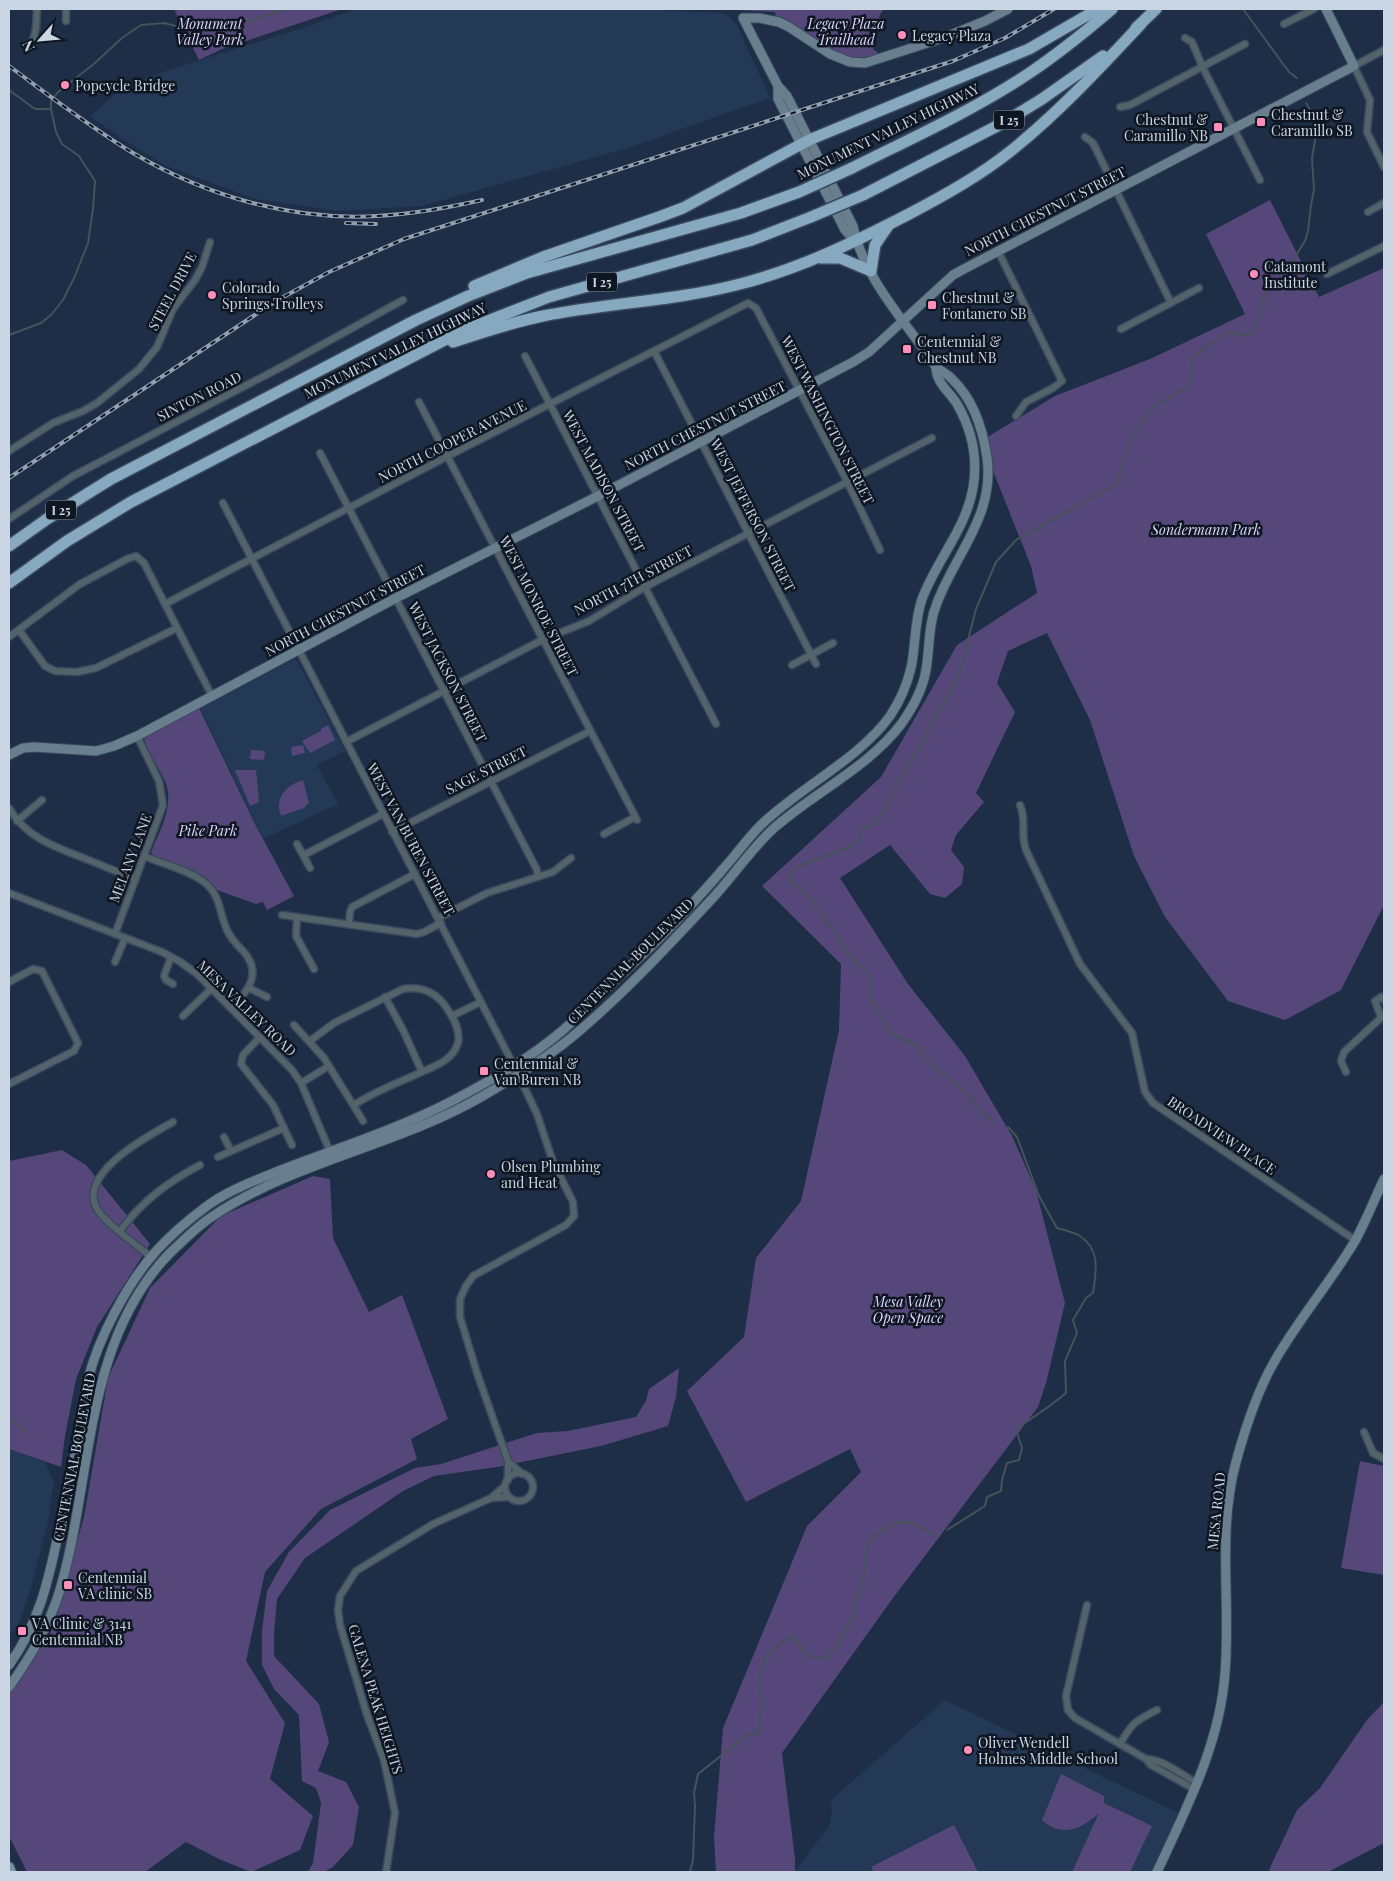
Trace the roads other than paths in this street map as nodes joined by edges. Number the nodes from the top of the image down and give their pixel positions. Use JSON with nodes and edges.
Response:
{"nodes":[{"id":1,"x":37,"y":9,"type":"edge"},
{"id":2,"x":66,"y":9,"type":"edge"},
{"id":3,"x":1008,"y":9,"type":"edge"},
{"id":4,"x":1098,"y":9,"type":"edge"},
{"id":5,"x":1112,"y":9,"type":"edge"},
{"id":6,"x":1156,"y":9,"type":"edge"},
{"id":7,"x":1314,"y":9,"type":"edge"},
{"id":8,"x":1326,"y":9,"type":"edge"},
{"id":9,"x":66,"y":20,"type":"dead end"},
{"id":10,"x":1140,"y":24,"type":"junction"},
{"id":11,"x":1284,"y":24,"type":"dead end"},
{"id":12,"x":1185,"y":38,"type":"dead end"},
{"id":13,"x":33,"y":40,"type":"dead end"},
{"id":14,"x":1246,"y":44,"type":"dead end"},
{"id":15,"x":1384,"y":50,"type":"edge"},
{"id":16,"x":1354,"y":66,"type":"junction"},
{"id":17,"x":1203,"y":68,"type":"junction"},
{"id":18,"x":1120,"y":107,"type":"dead end"},
{"id":19,"x":1233,"y":128,"type":"junction"},
{"id":20,"x":1085,"y":137,"type":"dead end"},
{"id":21,"x":805,"y":142,"type":"junction"},
{"id":22,"x":1384,"y":167,"type":"edge"},
{"id":23,"x":1260,"y":180,"type":"dead end"},
{"id":24,"x":1116,"y":190,"type":"junction"},
{"id":25,"x":1384,"y":204,"type":"edge"},
{"id":26,"x":1368,"y":212,"type":"dead end"},
{"id":27,"x":891,"y":223,"type":"junction"},
{"id":28,"x":855,"y":241,"type":"junction"},
{"id":29,"x":210,"y":242,"type":"dead end"},
{"id":30,"x":1384,"y":246,"type":"edge"},
{"id":31,"x":998,"y":251,"type":"junction"},
{"id":32,"x":809,"y":260,"type":"junction"},
{"id":33,"x":871,"y":271,"type":"junction"},
{"id":34,"x":1327,"y":274,"type":"dead end"},
{"id":35,"x":1199,"y":288,"type":"dead end"},
{"id":36,"x":403,"y":300,"type":"dead end"},
{"id":37,"x":751,"y":303,"type":"joint"},
{"id":38,"x":1171,"y":303,"type":"junction"},
{"id":39,"x":416,"y":320,"type":"junction"},
{"id":40,"x":903,"y":321,"type":"junction"},
{"id":41,"x":1121,"y":329,"type":"dead end"},
{"id":42,"x":654,"y":351,"type":"junction"},
{"id":43,"x":525,"y":356,"type":"dead end"},
{"id":44,"x":398,"y":363,"type":"junction"},
{"id":45,"x":936,"y":367,"type":"junction"},
{"id":46,"x":800,"y":391,"type":"junction"},
{"id":47,"x":419,"y":402,"type":"dead end"},
{"id":48,"x":550,"y":405,"type":"junction"},
{"id":49,"x":1016,"y":416,"type":"dead end"},
{"id":50,"x":932,"y":438,"type":"dead end"},
{"id":51,"x":702,"y":442,"type":"junction"},
{"id":52,"x":9,"y":451,"type":"edge"},
{"id":53,"x":320,"y":453,"type":"dead end"},
{"id":54,"x":448,"y":456,"type":"junction"},
{"id":55,"x":847,"y":481,"type":"junction"},
{"id":56,"x":598,"y":496,"type":"junction"},
{"id":57,"x":223,"y":503,"type":"dead end"},
{"id":58,"x":350,"y":508,"type":"junction"},
{"id":59,"x":9,"y":519,"type":"edge"},
{"id":60,"x":749,"y":533,"type":"junction"},
{"id":61,"x":9,"y":546,"type":"edge"},
{"id":62,"x":495,"y":548,"type":"junction"},
{"id":63,"x":880,"y":550,"type":"dead end"},
{"id":64,"x":251,"y":559,"type":"junction"},
{"id":65,"x":9,"y":583,"type":"edge"},
{"id":66,"x":645,"y":587,"type":"junction"},
{"id":67,"x":396,"y":598,"type":"junction"},
{"id":68,"x":165,"y":604,"type":"junction"},
{"id":69,"x":177,"y":628,"type":"junction"},
{"id":70,"x":18,"y":630,"type":"junction"},
{"id":71,"x":9,"y":637,"type":"edge"},
{"id":72,"x":542,"y":640,"type":"junction"},
{"id":73,"x":833,"y":643,"type":"dead end"},
{"id":74,"x":298,"y":650,"type":"junction"},
{"id":75,"x":811,"y":654,"type":"junction"},
{"id":76,"x":816,"y":664,"type":"dead end"},
{"id":77,"x":792,"y":665,"type":"dead end"},
{"id":78,"x":444,"y":691,"type":"junction"},
{"id":79,"x":212,"y":696,"type":"junction"},
{"id":80,"x":716,"y":724,"type":"dead end"},
{"id":81,"x":590,"y":731,"type":"junction"},
{"id":82,"x":137,"y":736,"type":"junction"},
{"id":83,"x":346,"y":742,"type":"junction"},
{"id":84,"x":9,"y":755,"type":"edge"},
{"id":85,"x":491,"y":782,"type":"junction"},
{"id":86,"x":42,"y":800,"type":"dead end"},
{"id":87,"x":1020,"y":805,"type":"dead end"},
{"id":88,"x":9,"y":808,"type":"edge"},
{"id":89,"x":383,"y":814,"type":"junction"},
{"id":90,"x":17,"y":821,"type":"junction"},
{"id":91,"x":392,"y":832,"type":"junction"},
{"id":92,"x":604,"y":834,"type":"dead end"},
{"id":93,"x":297,"y":844,"type":"dead end"},
{"id":94,"x":304,"y":855,"type":"junction"},
{"id":95,"x":144,"y":856,"type":"junction"},
{"id":96,"x":571,"y":858,"type":"dead end"},
{"id":97,"x":310,"y":868,"type":"dead end"},
{"id":98,"x":415,"y":874,"type":"junction"},
{"id":99,"x":538,"y":877,"type":"junction"},
{"id":100,"x":136,"y":879,"type":"junction"},
{"id":101,"x":9,"y":893,"type":"edge"},
{"id":102,"x":282,"y":915,"type":"dead end"},
{"id":103,"x":297,"y":917,"type":"junction"},
{"id":104,"x":439,"y":921,"type":"junction"},
{"id":105,"x":349,"y":924,"type":"junction"},
{"id":106,"x":115,"y":934,"type":"junction"},
{"id":107,"x":125,"y":938,"type":"junction"},
{"id":108,"x":171,"y":957,"type":"junction"},
{"id":109,"x":115,"y":962,"type":"dead end"},
{"id":110,"x":314,"y":969,"type":"dead end"},
{"id":111,"x":9,"y":982,"type":"edge"},
{"id":112,"x":173,"y":984,"type":"dead end"},
{"id":113,"x":212,"y":988,"type":"junction"},
{"id":114,"x":249,"y":988,"type":"junction"},
{"id":115,"x":267,"y":997,"type":"dead end"},
{"id":116,"x":385,"y":997,"type":"junction"},
{"id":117,"x":1384,"y":1000,"type":"edge"},
{"id":118,"x":481,"y":1002,"type":"junction"},
{"id":119,"x":232,"y":1008,"type":"junction"},
{"id":120,"x":183,"y":1016,"type":"dead end"},
{"id":121,"x":452,"y":1016,"type":"junction"},
{"id":122,"x":1383,"y":1016,"type":"edge"},
{"id":123,"x":294,"y":1025,"type":"dead end"},
{"id":124,"x":260,"y":1037,"type":"junction"},
{"id":125,"x":310,"y":1041,"type":"junction"},
{"id":126,"x":329,"y":1066,"type":"junction"},
{"id":127,"x":516,"y":1070,"type":"junction"},
{"id":128,"x":422,"y":1072,"type":"junction"},
{"id":129,"x":1346,"y":1072,"type":"dead end"},
{"id":130,"x":9,"y":1084,"type":"edge"},
{"id":131,"x":301,"y":1084,"type":"junction"},
{"id":132,"x":354,"y":1105,"type":"junction"},
{"id":133,"x":363,"y":1121,"type":"dead end"},
{"id":134,"x":173,"y":1122,"type":"dead end"},
{"id":135,"x":284,"y":1128,"type":"junction"},
{"id":136,"x":224,"y":1137,"type":"dead end"},
{"id":137,"x":292,"y":1145,"type":"dead end"},
{"id":138,"x":230,"y":1151,"type":"junction"},
{"id":139,"x":332,"y":1155,"type":"junction"},
{"id":140,"x":218,"y":1157,"type":"dead end"},
{"id":141,"x":200,"y":1165,"type":"dead end"},
{"id":142,"x":1384,"y":1179,"type":"edge"},
{"id":143,"x":120,"y":1230,"type":"junction"},
{"id":144,"x":1355,"y":1240,"type":"junction"},
{"id":145,"x":151,"y":1257,"type":"junction"},
{"id":146,"x":80,"y":1426,"type":"junction"},
{"id":147,"x":92,"y":1427,"type":"junction"},
{"id":148,"x":1364,"y":1432,"type":"dead end"},
{"id":149,"x":1384,"y":1459,"type":"edge"},
{"id":150,"x":508,"y":1461,"type":"junction"},
{"id":151,"x":522,"y":1474,"type":"junction"},
{"id":152,"x":507,"y":1483,"type":"junction"},
{"id":153,"x":509,"y":1497,"type":"junction"},
{"id":154,"x":491,"y":1498,"type":"junction"},
{"id":155,"x":1087,"y":1605,"type":"dead end"},
{"id":156,"x":9,"y":1664,"type":"edge"},
{"id":157,"x":9,"y":1687,"type":"edge"},
{"id":158,"x":1157,"y":1710,"type":"dead end"},
{"id":159,"x":1120,"y":1744,"type":"junction"},
{"id":160,"x":1196,"y":1786,"type":"junction"},
{"id":161,"x":9,"y":1867,"type":"edge"},
{"id":162,"x":11,"y":1872,"type":"edge"},
{"id":163,"x":386,"y":1872,"type":"edge"},
{"id":164,"x":1157,"y":1872,"type":"edge"}],
"edges":[{"from":1,"to":13,"type":"street"},
{"from":2,"to":9,"type":"street"},
{"from":3,"to":21,"type":"main road","name":"CENTENNIAL BOULEVARD"},
{"from":4,"to":21,"type":"highway"},
{"from":5,"to":39,"type":"highway","name":"MONUMENT VALLEY HIGHWAY","number":"I 25","bridge":true},
{"from":6,"to":10,"type":"highway","name":"MONUMENT VALLEY HIGHWAY","number":"I 25"},
{"from":7,"to":11,"type":"street"},
{"from":8,"to":16,"type":"main road"},
{"from":10,"to":27,"type":"highway"},
{"from":10,"to":44,"type":"highway","name":"MONUMENT VALLEY HIGHWAY","number":"I 25","bridge":true},
{"from":12,"to":17,"type":"street"},
{"from":14,"to":17,"type":"street"},
{"from":15,"to":16,"type":"street","name":"NORTH CHESTNUT STREET"},
{"from":16,"to":19,"type":"main road","name":"NORTH CHESTNUT STREET"},
{"from":16,"to":22,"type":"street"},
{"from":17,"to":18,"type":"street"},
{"from":17,"to":19,"type":"street"},
{"from":19,"to":23,"type":"street"},
{"from":19,"to":24,"type":"main road","name":"NORTH CHESTNUT STREET"},
{"from":20,"to":24,"type":"street"},
{"from":21,"to":28,"type":"main road","name":"CENTENNIAL BOULEVARD"},
{"from":21,"to":39,"type":"highway"},
{"from":24,"to":31,"type":"main road","name":"NORTH CHESTNUT STREET"},
{"from":24,"to":38,"type":"street"},
{"from":25,"to":26,"type":"street"},
{"from":27,"to":28,"type":"highway"},
{"from":27,"to":33,"type":"highway"},
{"from":28,"to":32,"type":"highway"},
{"from":28,"to":33,"type":"main road","name":"CENTENNIAL BOULEVARD"},
{"from":29,"to":52,"type":"street","name":"STEEL DRIVE"},
{"from":30,"to":34,"type":"street"},
{"from":31,"to":40,"type":"main road","name":"NORTH CHESTNUT STREET"},
{"from":31,"to":49,"type":"street"},
{"from":32,"to":33,"type":"highway"},
{"from":32,"to":44,"type":"highway"},
{"from":33,"to":40,"type":"main road","name":"CENTENNIAL BOULEVARD"},
{"from":35,"to":38,"type":"street"},
{"from":36,"to":59,"type":"street","name":"SINTON ROAD"},
{"from":37,"to":42,"type":"street","name":"NORTH COOPER AVENUE"},
{"from":37,"to":46,"type":"street","name":"WEST WASHINGTON STREET"},
{"from":38,"to":41,"type":"street"},
{"from":39,"to":61,"type":"highway","name":"MONUMENT VALLEY HIGHWAY","number":"I 25"},
{"from":40,"to":45,"type":"main road","name":"CENTENNIAL BOULEVARD"},
{"from":40,"to":46,"type":"main road","name":"NORTH CHESTNUT STREET"},
{"from":42,"to":48,"type":"street","name":"NORTH COOPER AVENUE"},
{"from":42,"to":51,"type":"street","name":"WEST JEFFERSON STREET"},
{"from":43,"to":48,"type":"street","name":"WEST MADISON STREET"},
{"from":44,"to":65,"type":"highway","name":"MONUMENT VALLEY HIGHWAY","number":"I 25"},
{"from":45,"to":127,"type":"main road","name":"CENTENNIAL BOULEVARD"},
{"from":45,"to":127,"type":"main road","name":"CENTENNIAL BOULEVARD"},
{"from":46,"to":51,"type":"main road","name":"NORTH CHESTNUT STREET"},
{"from":46,"to":55,"type":"street","name":"WEST WASHINGTON STREET"},
{"from":47,"to":54,"type":"street","name":"WEST MONROE STREET"},
{"from":48,"to":54,"type":"street","name":"NORTH COOPER AVENUE"},
{"from":48,"to":56,"type":"street","name":"WEST MADISON STREET"},
{"from":50,"to":55,"type":"street","name":"NORTH 7TH STREET"},
{"from":51,"to":56,"type":"main road","name":"NORTH CHESTNUT STREET"},
{"from":51,"to":60,"type":"street","name":"WEST JEFFERSON STREET"},
{"from":53,"to":58,"type":"street","name":"WEST JACKSON STREET"},
{"from":54,"to":58,"type":"street","name":"NORTH COOPER AVENUE"},
{"from":54,"to":62,"type":"street","name":"WEST MONROE STREET"},
{"from":55,"to":60,"type":"street","name":"NORTH 7TH STREET"},
{"from":55,"to":63,"type":"street","name":"WEST WASHINGTON STREET"},
{"from":56,"to":62,"type":"main road","name":"NORTH CHESTNUT STREET"},
{"from":56,"to":66,"type":"street","name":"WEST MADISON STREET"},
{"from":57,"to":64,"type":"street","name":"WEST VAN BUREN STREET"},
{"from":58,"to":64,"type":"street","name":"NORTH COOPER AVENUE"},
{"from":58,"to":67,"type":"street","name":"WEST JACKSON STREET"},
{"from":60,"to":66,"type":"street","name":"NORTH 7TH STREET"},
{"from":60,"to":75,"type":"street","name":"WEST JEFFERSON STREET"},
{"from":62,"to":67,"type":"main road","name":"NORTH CHESTNUT STREET"},
{"from":62,"to":72,"type":"street","name":"WEST MONROE STREET"},
{"from":64,"to":68,"type":"street","name":"NORTH COOPER AVENUE"},
{"from":64,"to":74,"type":"street","name":"WEST VAN BUREN STREET"},
{"from":66,"to":72,"type":"street","name":"NORTH 7TH STREET"},
{"from":66,"to":80,"type":"street","name":"WEST MADISON STREET"},
{"from":67,"to":74,"type":"main road","name":"NORTH CHESTNUT STREET"},
{"from":67,"to":78,"type":"street","name":"WEST JACKSON STREET"},
{"from":68,"to":69,"type":"street"},
{"from":68,"to":70,"type":"street"},
{"from":69,"to":70,"type":"street"},
{"from":69,"to":79,"type":"street"},
{"from":70,"to":71,"type":"street"},
{"from":72,"to":78,"type":"street","name":"NORTH 7TH STREET"},
{"from":72,"to":81,"type":"street","name":"WEST MONROE STREET"},
{"from":73,"to":75,"type":"street"},
{"from":74,"to":79,"type":"main road","name":"NORTH CHESTNUT STREET"},
{"from":74,"to":83,"type":"street","name":"WEST VAN BUREN STREET"},
{"from":75,"to":76,"type":"street","name":"WEST JEFFERSON STREET"},
{"from":75,"to":77,"type":"street"},
{"from":78,"to":83,"type":"street","name":"NORTH 7TH STREET"},
{"from":78,"to":85,"type":"street","name":"WEST JACKSON STREET"},
{"from":79,"to":82,"type":"main road","name":"NORTH CHESTNUT STREET"},
{"from":81,"to":85,"type":"street","name":"SAGE STREET"},
{"from":81,"to":92,"type":"street","name":"WEST MONROE STREET"},
{"from":82,"to":84,"type":"main road","name":"NORTH CHESTNUT STREET"},
{"from":82,"to":95,"type":"street","name":"MELANY LANE"},
{"from":83,"to":89,"type":"street","name":"WEST VAN BUREN STREET"},
{"from":85,"to":91,"type":"street","name":"SAGE STREET"},
{"from":85,"to":99,"type":"street","name":"WEST JACKSON STREET"},
{"from":86,"to":90,"type":"street"},
{"from":87,"to":144,"type":"street","name":"BROADVIEW PLACE"},
{"from":88,"to":90,"type":"street"},
{"from":89,"to":91,"type":"street","name":"WEST VAN BUREN STREET"},
{"from":89,"to":94,"type":"street"},
{"from":90,"to":100,"type":"street"},
{"from":91,"to":98,"type":"street","name":"WEST VAN BUREN STREET"},
{"from":93,"to":94,"type":"street"},
{"from":94,"to":97,"type":"street"},
{"from":95,"to":100,"type":"street","name":"MELANY LANE"},
{"from":95,"to":114,"type":"street"},
{"from":96,"to":99,"type":"street"},
{"from":98,"to":104,"type":"street","name":"WEST VAN BUREN STREET"},
{"from":98,"to":105,"type":"street"},
{"from":99,"to":104,"type":"street"},
{"from":100,"to":106,"type":"street","name":"MELANY LANE"},
{"from":101,"to":106,"type":"street","name":"MESA VALLEY ROAD"},
{"from":102,"to":103,"type":"street"},
{"from":103,"to":105,"type":"street"},
{"from":103,"to":110,"type":"street"},
{"from":104,"to":105,"type":"street"},
{"from":104,"to":118,"type":"street","name":"WEST VAN BUREN STREET"},
{"from":106,"to":107,"type":"street","name":"MESA VALLEY ROAD"},
{"from":107,"to":108,"type":"street","name":"MESA VALLEY ROAD"},
{"from":107,"to":109,"type":"street"},
{"from":108,"to":112,"type":"street"},
{"from":108,"to":113,"type":"street","name":"MESA VALLEY ROAD"},
{"from":111,"to":130,"type":"street"},
{"from":113,"to":119,"type":"street","name":"MESA VALLEY ROAD"},
{"from":113,"to":120,"type":"street"},
{"from":114,"to":115,"type":"street"},
{"from":114,"to":119,"type":"street"},
{"from":116,"to":121,"type":"street"},
{"from":116,"to":125,"type":"street"},
{"from":116,"to":128,"type":"street"},
{"from":117,"to":122,"type":"street"},
{"from":118,"to":121,"type":"street"},
{"from":118,"to":127,"type":"street","name":"WEST VAN BUREN STREET"},
{"from":119,"to":124,"type":"street","name":"MESA VALLEY ROAD"},
{"from":121,"to":128,"type":"street"},
{"from":122,"to":129,"type":"street"},
{"from":123,"to":125,"type":"street"},
{"from":124,"to":131,"type":"street","name":"MESA VALLEY ROAD"},
{"from":124,"to":135,"type":"street"},
{"from":125,"to":126,"type":"street"},
{"from":126,"to":131,"type":"street"},
{"from":126,"to":132,"type":"street"},
{"from":127,"to":139,"type":"main road","name":"CENTENNIAL BOULEVARD"},
{"from":127,"to":150,"type":"street","name":"WEST VAN BUREN STREET"},
{"from":128,"to":132,"type":"street"},
{"from":131,"to":139,"type":"street","name":"MESA VALLEY ROAD"},
{"from":132,"to":133,"type":"street"},
{"from":134,"to":143,"type":"street"},
{"from":135,"to":137,"type":"street"},
{"from":135,"to":138,"type":"street"},
{"from":136,"to":138,"type":"street"},
{"from":138,"to":140,"type":"street"},
{"from":139,"to":145,"type":"main road","name":"CENTENNIAL BOULEVARD"},
{"from":139,"to":147,"type":"main road","name":"CENTENNIAL BOULEVARD"},
{"from":141,"to":143,"type":"street"},
{"from":142,"to":144,"type":"main road","name":"MESA ROAD"},
{"from":143,"to":145,"type":"street"},
{"from":144,"to":160,"type":"main road","name":"MESA ROAD"},
{"from":145,"to":146,"type":"main road","name":"CENTENNIAL BOULEVARD"},
{"from":146,"to":147,"type":"main road"},
{"from":146,"to":156,"type":"main road","name":"CENTENNIAL BOULEVARD"},
{"from":147,"to":157,"type":"main road","name":"CENTENNIAL BOULEVARD"},
{"from":148,"to":149,"type":"street"},
{"from":150,"to":151,"type":"street"},
{"from":150,"to":152,"type":"street"},
{"from":151,"to":152,"type":"street"},
{"from":151,"to":153,"type":"street"},
{"from":152,"to":153,"type":"street"},
{"from":152,"to":154,"type":"street"},
{"from":153,"to":154,"type":"street"},
{"from":154,"to":163,"type":"street","name":"GALENA PEAK HEIGHTS"},
{"from":155,"to":159,"type":"street"},
{"from":158,"to":159,"type":"street"},
{"from":159,"to":160,"type":"street"},
{"from":160,"to":164,"type":"main road","name":"MESA ROAD"},
{"from":161,"to":162,"type":"main road"}]}
